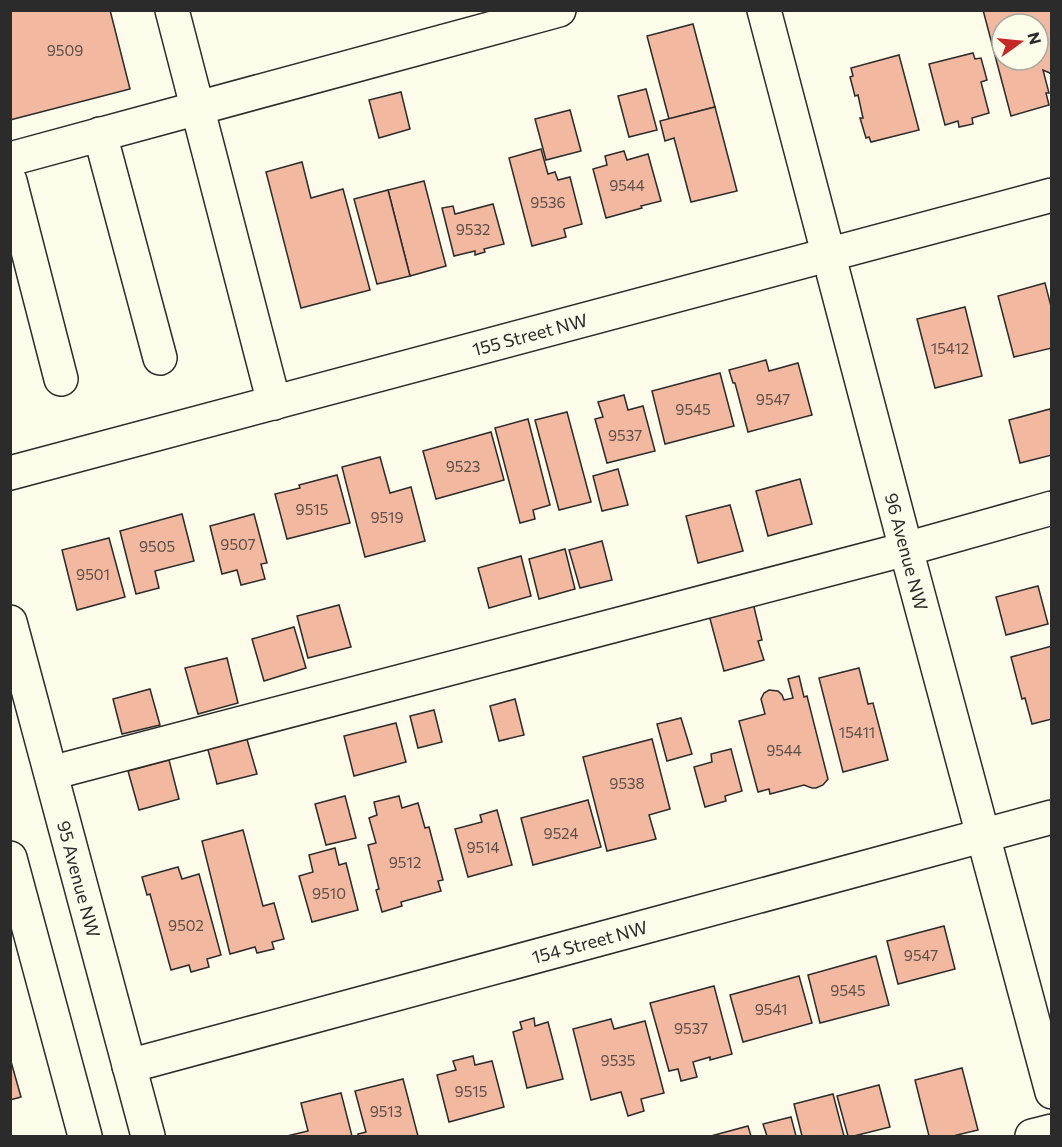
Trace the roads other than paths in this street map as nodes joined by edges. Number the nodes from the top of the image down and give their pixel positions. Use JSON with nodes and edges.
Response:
{"nodes":[{"id":1,"x":172,"y":10,"type":"edge"},
{"id":2,"x":559,"y":10,"type":"edge"},
{"id":3,"x":765,"y":10,"type":"edge"},
{"id":4,"x":197,"y":108,"type":"junction"},
{"id":5,"x":100,"y":134,"type":"junction"},
{"id":6,"x":10,"y":159,"type":"edge"},
{"id":7,"x":10,"y":181,"type":"edge"},
{"id":8,"x":1052,"y":195,"type":"edge"},
{"id":9,"x":829,"y":254,"type":"junction"},
{"id":10,"x":160,"y":357,"type":"dead end"},
{"id":11,"x":62,"y":379,"type":"dead end"},
{"id":12,"x":274,"y":403,"type":"junction"},
{"id":13,"x":10,"y":473,"type":"edge"},
{"id":14,"x":1052,"y":508,"type":"edge"},
{"id":15,"x":906,"y":549,"type":"junction"},
{"id":16,"x":10,"y":622,"type":"edge"},
{"id":17,"x":51,"y":773,"type":"junction"},
{"id":18,"x":1052,"y":817,"type":"edge"},
{"id":19,"x":982,"y":835,"type":"junction"},
{"id":20,"x":10,"y":858,"type":"edge"},
{"id":21,"x":129,"y":1066,"type":"junction"},
{"id":22,"x":1052,"y":1092,"type":"edge"},
{"id":23,"x":1052,"y":1131,"type":"edge"},
{"id":24,"x":85,"y":1137,"type":"edge"},
{"id":25,"x":148,"y":1137,"type":"edge"},
{"id":26,"x":1032,"y":1137,"type":"edge"}],
"edges":[{"from":1,"to":4,"type":"street"},
{"from":2,"to":4,"type":"street"},
{"from":3,"to":9,"type":"street","name":"96 Avenue NW"},
{"from":4,"to":5,"type":"street"},
{"from":4,"to":12,"type":"street"},
{"from":5,"to":6,"type":"street"},
{"from":5,"to":10,"type":"street"},
{"from":7,"to":11,"type":"street"},
{"from":8,"to":9,"type":"street","name":"155 Street NW"},
{"from":9,"to":12,"type":"street","name":"155 Street NW"},
{"from":9,"to":15,"type":"street","name":"96 Avenue NW"},
{"from":12,"to":13,"type":"street","name":"155 Street NW"},
{"from":14,"to":15,"type":"street"},
{"from":15,"to":17,"type":"street"},
{"from":15,"to":19,"type":"street","name":"96 Avenue NW"},
{"from":16,"to":17,"type":"street","name":"95 Avenue NW"},
{"from":17,"to":21,"type":"street","name":"95 Avenue NW"},
{"from":18,"to":19,"type":"street","name":"154 Street NW"},
{"from":19,"to":21,"type":"street","name":"154 Street NW"},
{"from":19,"to":22,"type":"street","name":"96 Avenue NW"},
{"from":20,"to":24,"type":"street"},
{"from":21,"to":25,"type":"street","name":"95 Avenue NW"},
{"from":23,"to":26,"type":"street"}]}
